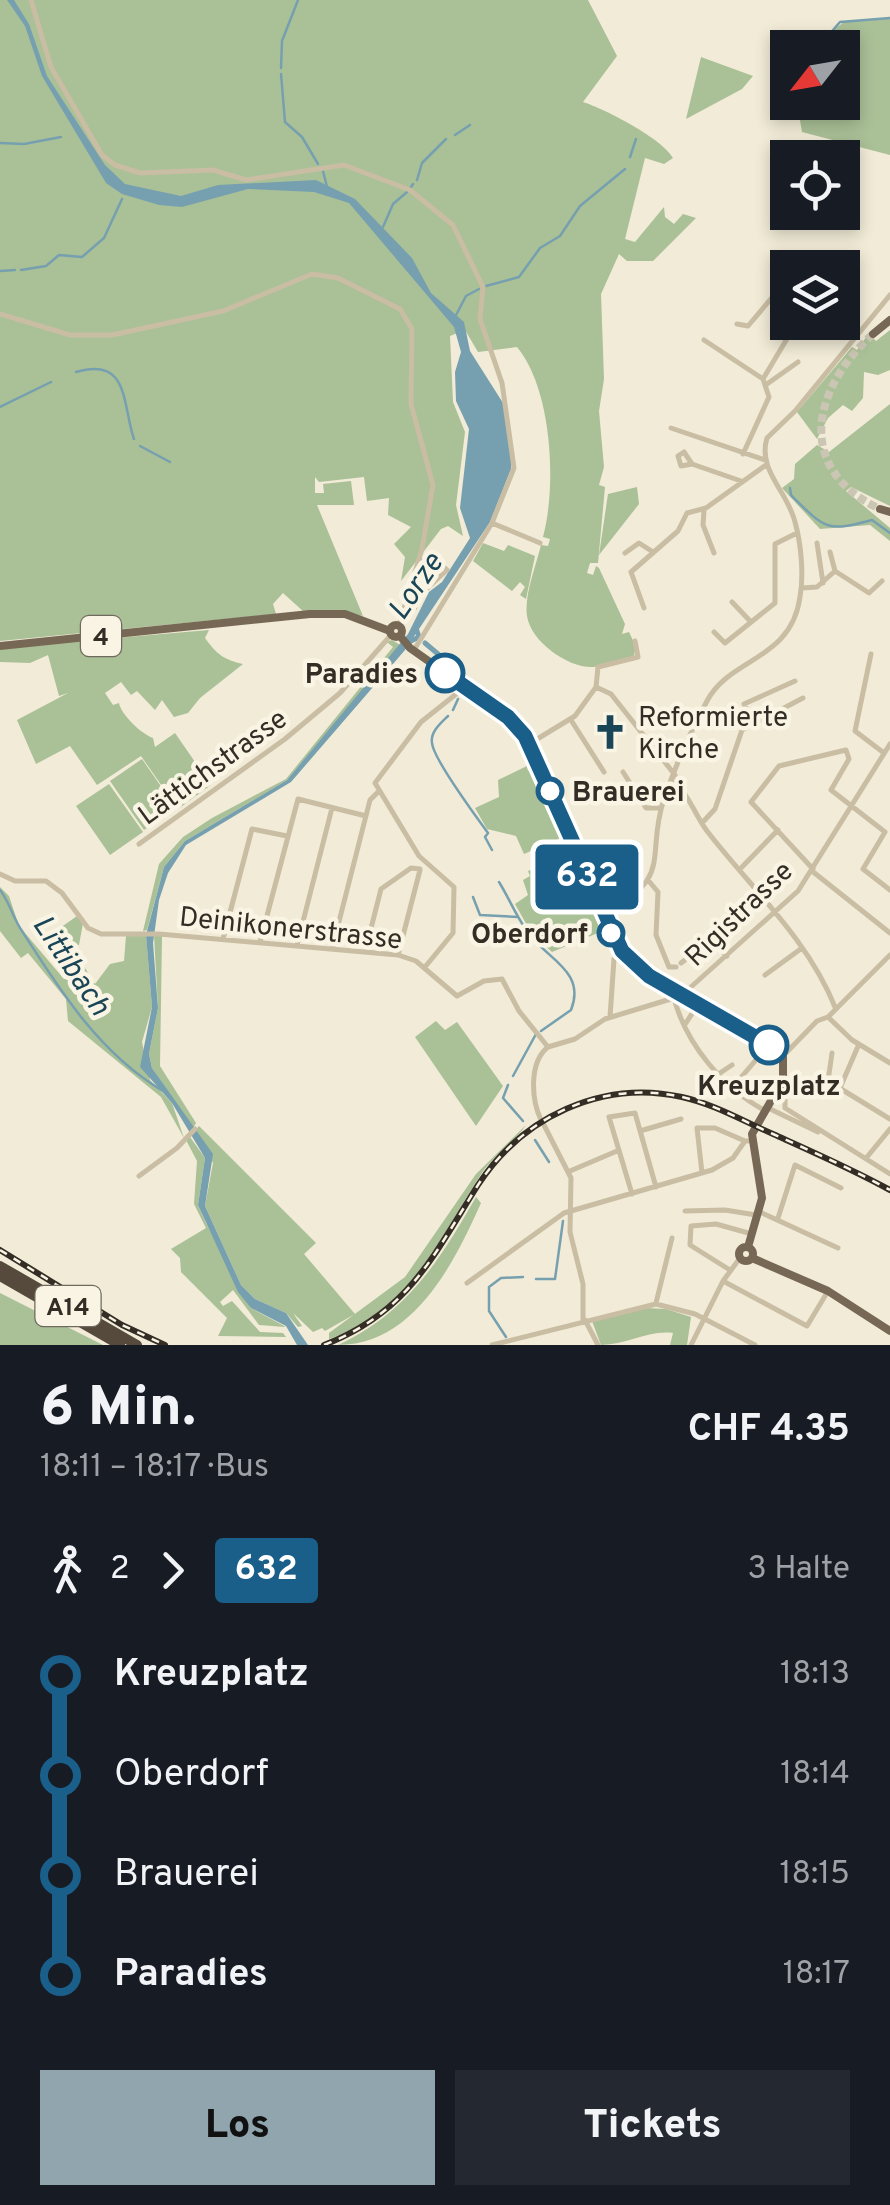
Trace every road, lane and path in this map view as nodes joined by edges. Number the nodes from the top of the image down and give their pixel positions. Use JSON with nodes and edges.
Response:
{"nodes":[{"id":1,"x":31,"y":0,"type":"edge"},
{"id":2,"x":890,"y":294,"type":"edge"},
{"id":3,"x":770,"y":299,"type":"edge"},
{"id":4,"x":0,"y":314,"type":"edge"},
{"id":5,"x":890,"y":320,"type":"edge"},
{"id":6,"x":737,"y":324,"type":"dead end"},
{"id":7,"x":873,"y":334,"type":"tunnel mouth"},
{"id":8,"x":704,"y":340,"type":"dead end"},
{"id":9,"x":787,"y":340,"type":"edge"},
{"id":10,"x":798,"y":362,"type":"dead end"},
{"id":11,"x":765,"y":382,"type":"junction"},
{"id":12,"x":671,"y":428,"type":"dead end"},
{"id":13,"x":742,"y":454,"type":"junction"},
{"id":14,"x":766,"y":462,"type":"junction"},
{"id":15,"x":692,"y":464,"type":"dead end"},
{"id":16,"x":741,"y":482,"type":"junction"},
{"id":17,"x":706,"y":508,"type":"junction"},
{"id":18,"x":880,"y":508,"type":"dead end"},
{"id":19,"x":890,"y":512,"type":"edge"},
{"id":20,"x":492,"y":523,"type":"junction"},
{"id":21,"x":797,"y":532,"type":"junction"},
{"id":22,"x":540,"y":543,"type":"dead end"},
{"id":23,"x":816,"y":543,"type":"dead end"},
{"id":24,"x":653,"y":552,"type":"junction"},
{"id":25,"x":830,"y":552,"type":"dead end"},
{"id":26,"x":624,"y":553,"type":"dead end"},
{"id":27,"x":714,"y":553,"type":"dead end"},
{"id":28,"x":423,"y":560,"type":"dead end"},
{"id":29,"x":835,"y":571,"type":"junction"},
{"id":30,"x":882,"y":581,"type":"dead end"},
{"id":31,"x":823,"y":584,"type":"junction"},
{"id":32,"x":802,"y":588,"type":"junction"},
{"id":33,"x":732,"y":602,"type":"dead end"},
{"id":34,"x":644,"y":608,"type":"dead end"},
{"id":35,"x":403,"y":611,"type":"junction"},
{"id":36,"x":751,"y":622,"type":"junction"},
{"id":37,"x":714,"y":632,"type":"dead end"},
{"id":38,"x":392,"y":633,"type":"junction"},
{"id":39,"x":635,"y":641,"type":"dead end"},
{"id":40,"x":0,"y":646,"type":"edge"},
{"id":41,"x":412,"y":649,"type":"junction"},
{"id":42,"x":871,"y":654,"type":"dead end"},
{"id":43,"x":795,"y":681,"type":"dead end"},
{"id":44,"x":465,"y":687,"type":"junction"},
{"id":45,"x":596,"y":687,"type":"junction"},
{"id":46,"x":802,"y":698,"type":"dead end"},
{"id":47,"x":570,"y":720,"type":"junction"},
{"id":48,"x":752,"y":722,"type":"junction"},
{"id":49,"x":530,"y":744,"type":"junction"},
{"id":50,"x":890,"y":744,"type":"edge"},
{"id":51,"x":884,"y":754,"type":"junction"},
{"id":52,"x":604,"y":772,"type":"dead end"},
{"id":53,"x":624,"y":772,"type":"dead end"},
{"id":54,"x":674,"y":777,"type":"junction"},
{"id":55,"x":378,"y":793,"type":"junction"},
{"id":56,"x":332,"y":807,"type":"junction"},
{"id":57,"x":662,"y":808,"type":"junction"},
{"id":58,"x":851,"y":808,"type":"junction"},
{"id":59,"x":366,"y":816,"type":"junction"},
{"id":60,"x":702,"y":823,"type":"junction"},
{"id":61,"x":778,"y":830,"type":"junction"},
{"id":62,"x":287,"y":836,"type":"junction"},
{"id":63,"x":140,"y":844,"type":"dead end"},
{"id":64,"x":422,"y":859,"type":"junction"},
{"id":65,"x":741,"y":868,"type":"junction"},
{"id":66,"x":420,"y":870,"type":"junction"},
{"id":67,"x":812,"y":870,"type":"junction"},
{"id":68,"x":0,"y":874,"type":"edge"},
{"id":69,"x":648,"y":879,"type":"junction"},
{"id":70,"x":890,"y":890,"type":"edge"},
{"id":71,"x":602,"y":913,"type":"junction"},
{"id":72,"x":774,"y":914,"type":"junction"},
{"id":73,"x":890,"y":933,"type":"edge"},
{"id":74,"x":223,"y":939,"type":"junction"},
{"id":75,"x":260,"y":942,"type":"junction"},
{"id":76,"x":296,"y":946,"type":"junction"},
{"id":77,"x":332,"y":948,"type":"junction"},
{"id":78,"x":802,"y":948,"type":"junction"},
{"id":79,"x":622,"y":951,"type":"junction"},
{"id":80,"x":365,"y":952,"type":"junction"},
{"id":81,"x":398,"y":955,"type":"junction"},
{"id":82,"x":727,"y":956,"type":"junction"},
{"id":83,"x":890,"y":956,"type":"edge"},
{"id":84,"x":425,"y":967,"type":"junction"},
{"id":85,"x":764,"y":975,"type":"dead end"},
{"id":86,"x":678,"y":995,"type":"junction"},
{"id":87,"x":698,"y":1004,"type":"junction"},
{"id":88,"x":835,"y":1007,"type":"junction"},
{"id":89,"x":610,"y":1018,"type":"junction"},
{"id":90,"x":828,"y":1018,"type":"junction"},
{"id":91,"x":686,"y":1023,"type":"junction"},
{"id":92,"x":859,"y":1044,"type":"junction"},
{"id":93,"x":769,"y":1045,"type":"junction"},
{"id":94,"x":548,"y":1047,"type":"junction"},
{"id":95,"x":832,"y":1054,"type":"dead end"},
{"id":96,"x":783,"y":1056,"type":"junction"},
{"id":97,"x":890,"y":1063,"type":"edge"},
{"id":98,"x":732,"y":1065,"type":"dead end"},
{"id":99,"x":717,"y":1075,"type":"junction"},
{"id":100,"x":784,"y":1077,"type":"junction"},
{"id":101,"x":840,"y":1088,"type":"junction"},
{"id":102,"x":731,"y":1089,"type":"junction"},
{"id":103,"x":765,"y":1109,"type":"junction"},
{"id":104,"x":890,"y":1119,"type":"edge"},
{"id":105,"x":681,"y":1120,"type":"dead end"},
{"id":106,"x":195,"y":1129,"type":"dead end"},
{"id":107,"x":890,"y":1129,"type":"edge"},
{"id":108,"x":640,"y":1131,"type":"junction"},
{"id":109,"x":818,"y":1132,"type":"junction"},
{"id":110,"x":751,"y":1140,"type":"junction"},
{"id":111,"x":617,"y":1152,"type":"junction"},
{"id":112,"x":867,"y":1157,"type":"junction"},
{"id":113,"x":570,"y":1171,"type":"junction"},
{"id":114,"x":702,"y":1174,"type":"junction"},
{"id":115,"x":890,"y":1174,"type":"edge"},
{"id":116,"x":139,"y":1176,"type":"dead end"},
{"id":117,"x":656,"y":1187,"type":"junction"},
{"id":118,"x":841,"y":1188,"type":"dead end"},
{"id":119,"x":632,"y":1194,"type":"junction"},
{"id":120,"x":685,"y":1211,"type":"dead end"},
{"id":121,"x":571,"y":1212,"type":"junction"},
{"id":122,"x":759,"y":1214,"type":"junction"},
{"id":123,"x":778,"y":1218,"type":"junction"},
{"id":124,"x":752,"y":1234,"type":"junction"},
{"id":125,"x":672,"y":1238,"type":"dead end"},
{"id":126,"x":748,"y":1247,"type":"junction"},
{"id":127,"x":838,"y":1248,"type":"dead end"},
{"id":128,"x":740,"y":1258,"type":"junction"},
{"id":129,"x":752,"y":1258,"type":"junction"},
{"id":130,"x":0,"y":1266,"type":"edge"},
{"id":131,"x":730,"y":1270,"type":"junction"},
{"id":132,"x":0,"y":1276,"type":"edge"},
{"id":133,"x":723,"y":1281,"type":"junction"},
{"id":134,"x":467,"y":1283,"type":"dead end"},
{"id":135,"x":828,"y":1291,"type":"junction"},
{"id":136,"x":656,"y":1304,"type":"junction"},
{"id":137,"x":702,"y":1318,"type":"junction"},
{"id":138,"x":584,"y":1320,"type":"junction"},
{"id":139,"x":890,"y":1331,"type":"edge"},
{"id":140,"x":532,"y":1334,"type":"junction"},
{"id":141,"x":120,"y":1345,"type":"edge"},
{"id":142,"x":137,"y":1345,"type":"edge"},
{"id":143,"x":492,"y":1345,"type":"edge"},
{"id":144,"x":533,"y":1345,"type":"edge"},
{"id":145,"x":598,"y":1345,"type":"edge"},
{"id":146,"x":691,"y":1345,"type":"edge"},
{"id":147,"x":755,"y":1345,"type":"edge"}],
"edges":[{"from":1,"to":20,"type":"street"},
{"from":2,"to":14,"type":"street"},
{"from":3,"to":6,"type":"street"},
{"from":4,"to":35,"type":"street"},
{"from":5,"to":7,"type":"main road"},
{"from":8,"to":11,"type":"street"},
{"from":9,"to":11,"type":"street"},
{"from":10,"to":11,"type":"street"},
{"from":11,"to":13,"type":"street"},
{"from":12,"to":13,"type":"street"},
{"from":13,"to":14,"type":"street"},
{"from":14,"to":16,"type":"street"},
{"from":14,"to":21,"type":"street"},
{"from":15,"to":16,"type":"street"},
{"from":16,"to":17,"type":"street"},
{"from":17,"to":24,"type":"street"},
{"from":17,"to":27,"type":"street"},
{"from":18,"to":19,"type":"main road"},
{"from":20,"to":22,"type":"street"},
{"from":20,"to":41,"type":"street"},
{"from":21,"to":32,"type":"street"},
{"from":21,"to":36,"type":"street"},
{"from":23,"to":31,"type":"street"},
{"from":24,"to":26,"type":"street"},
{"from":24,"to":34,"type":"street"},
{"from":25,"to":29,"type":"street"},
{"from":28,"to":35,"type":"street"},
{"from":29,"to":30,"type":"street"},
{"from":29,"to":31,"type":"street"},
{"from":31,"to":32,"type":"street"},
{"from":32,"to":54,"type":"street"},
{"from":33,"to":36,"type":"street"},
{"from":35,"to":38,"type":"street"},
{"from":36,"to":37,"type":"street"},
{"from":38,"to":40,"type":"main road","number":"4"},
{"from":38,"to":41,"type":"main road"},
{"from":38,"to":63,"type":"street","name":"Lättichstrasse"},
{"from":39,"to":45,"type":"street"},
{"from":41,"to":44,"type":"main road"},
{"from":42,"to":51,"type":"street"},
{"from":43,"to":48,"type":"street"},
{"from":44,"to":49,"type":"main road"},
{"from":44,"to":55,"type":"street"},
{"from":45,"to":47,"type":"street"},
{"from":45,"to":54,"type":"street"},
{"from":46,"to":48,"type":"street"},
{"from":47,"to":49,"type":"street"},
{"from":47,"to":52,"type":"street"},
{"from":48,"to":60,"type":"street"},
{"from":49,"to":71,"type":"main road"},
{"from":50,"to":51,"type":"street","name":"Rigistrasse"},
{"from":51,"to":58,"type":"street","name":"Rigistrasse"},
{"from":53,"to":57,"type":"street"},
{"from":54,"to":57,"type":"street"},
{"from":54,"to":60,"type":"street"},
{"from":55,"to":59,"type":"street"},
{"from":55,"to":64,"type":"street"},
{"from":56,"to":59,"type":"street"},
{"from":56,"to":62,"type":"street"},
{"from":56,"to":76,"type":"street"},
{"from":57,"to":69,"type":"street"},
{"from":58,"to":61,"type":"street"},
{"from":58,"to":67,"type":"street","name":"Rigistrasse"},
{"from":58,"to":70,"type":"street"},
{"from":59,"to":77,"type":"street"},
{"from":60,"to":65,"type":"street"},
{"from":61,"to":65,"type":"street"},
{"from":61,"to":67,"type":"street"},
{"from":62,"to":74,"type":"street"},
{"from":62,"to":75,"type":"street"},
{"from":64,"to":66,"type":"street"},
{"from":64,"to":84,"type":"street"},
{"from":65,"to":72,"type":"street"},
{"from":66,"to":80,"type":"street"},
{"from":66,"to":81,"type":"street"},
{"from":67,"to":72,"type":"street","name":"Rigistrasse"},
{"from":67,"to":73,"type":"street"},
{"from":68,"to":74,"type":"street","name":"Deinikonerstrasse"},
{"from":69,"to":71,"type":"street"},
{"from":69,"to":82,"type":"street"},
{"from":71,"to":79,"type":"main road"},
{"from":72,"to":78,"type":"street"},
{"from":72,"to":82,"type":"street","name":"Rigistrasse"},
{"from":74,"to":75,"type":"street","name":"Deinikonerstrasse"},
{"from":75,"to":76,"type":"street","name":"Deinikonerstrasse"},
{"from":76,"to":77,"type":"street","name":"Deinikonerstrasse"},
{"from":77,"to":80,"type":"street","name":"Deinikonerstrasse"},
{"from":78,"to":85,"type":"street"},
{"from":78,"to":88,"type":"street"},
{"from":79,"to":86,"type":"main road"},
{"from":79,"to":89,"type":"street"},
{"from":80,"to":81,"type":"street","name":"Deinikonerstrasse"},
{"from":81,"to":84,"type":"street","name":"Deinikonerstrasse"},
{"from":82,"to":86,"type":"street","name":"Rigistrasse"},
{"from":83,"to":88,"type":"street"},
{"from":84,"to":94,"type":"street","name":"Deinikonerstrasse"},
{"from":86,"to":87,"type":"main road"},
{"from":86,"to":89,"type":"street"},
{"from":86,"to":91,"type":"street"},
{"from":87,"to":91,"type":"street"},
{"from":87,"to":93,"type":"main road"},
{"from":88,"to":90,"type":"street"},
{"from":89,"to":94,"type":"street"},
{"from":90,"to":92,"type":"street"},
{"from":90,"to":96,"type":"street"},
{"from":91,"to":99,"type":"street"},
{"from":92,"to":97,"type":"street"},
{"from":92,"to":101,"type":"street"},
{"from":93,"to":96,"type":"main road"},
{"from":93,"to":102,"type":"street"},
{"from":94,"to":113,"type":"street"},
{"from":95,"to":101,"type":"street"},
{"from":96,"to":100,"type":"main road"},
{"from":98,"to":99,"type":"street"},
{"from":99,"to":102,"type":"street"},
{"from":100,"to":103,"type":"main road"},
{"from":100,"to":109,"type":"street"},
{"from":101,"to":104,"type":"street"},
{"from":102,"to":103,"type":"street"},
{"from":103,"to":109,"type":"street"},
{"from":103,"to":110,"type":"main road"},
{"from":105,"to":108,"type":"street"},
{"from":106,"to":116,"type":"street"},
{"from":107,"to":112,"type":"street"},
{"from":108,"to":111,"type":"street"},
{"from":108,"to":117,"type":"street"},
{"from":109,"to":112,"type":"street"},
{"from":110,"to":114,"type":"street"},
{"from":110,"to":114,"type":"street"},
{"from":110,"to":122,"type":"main road"},
{"from":111,"to":113,"type":"street"},
{"from":111,"to":119,"type":"street"},
{"from":112,"to":115,"type":"street"},
{"from":113,"to":121,"type":"street"},
{"from":114,"to":117,"type":"street"},
{"from":117,"to":119,"type":"street"},
{"from":118,"to":123,"type":"street"},
{"from":119,"to":121,"type":"street"},
{"from":120,"to":122,"type":"street"},
{"from":121,"to":134,"type":"street"},
{"from":121,"to":138,"type":"street"},
{"from":122,"to":123,"type":"street"},
{"from":122,"to":124,"type":"main road"},
{"from":123,"to":127,"type":"street"},
{"from":124,"to":126,"type":"main road"},
{"from":124,"to":131,"type":"street"},
{"from":125,"to":136,"type":"street"},
{"from":126,"to":128,"type":"main road"},
{"from":126,"to":129,"type":"main road"},
{"from":128,"to":129,"type":"main road"},
{"from":128,"to":131,"type":"street"},
{"from":129,"to":135,"type":"main road"},
{"from":130,"to":142,"type":"highway","number":"A14"},
{"from":131,"to":133,"type":"street"},
{"from":132,"to":141,"type":"highway","number":"A14"},
{"from":133,"to":135,"type":"street"},
{"from":133,"to":137,"type":"street"},
{"from":135,"to":139,"type":"main road"},
{"from":136,"to":137,"type":"street"},
{"from":136,"to":138,"type":"street"},
{"from":137,"to":146,"type":"street"},
{"from":137,"to":147,"type":"street"},
{"from":138,"to":140,"type":"street"},
{"from":138,"to":145,"type":"street"},
{"from":140,"to":143,"type":"street"},
{"from":140,"to":144,"type":"street"}]}
